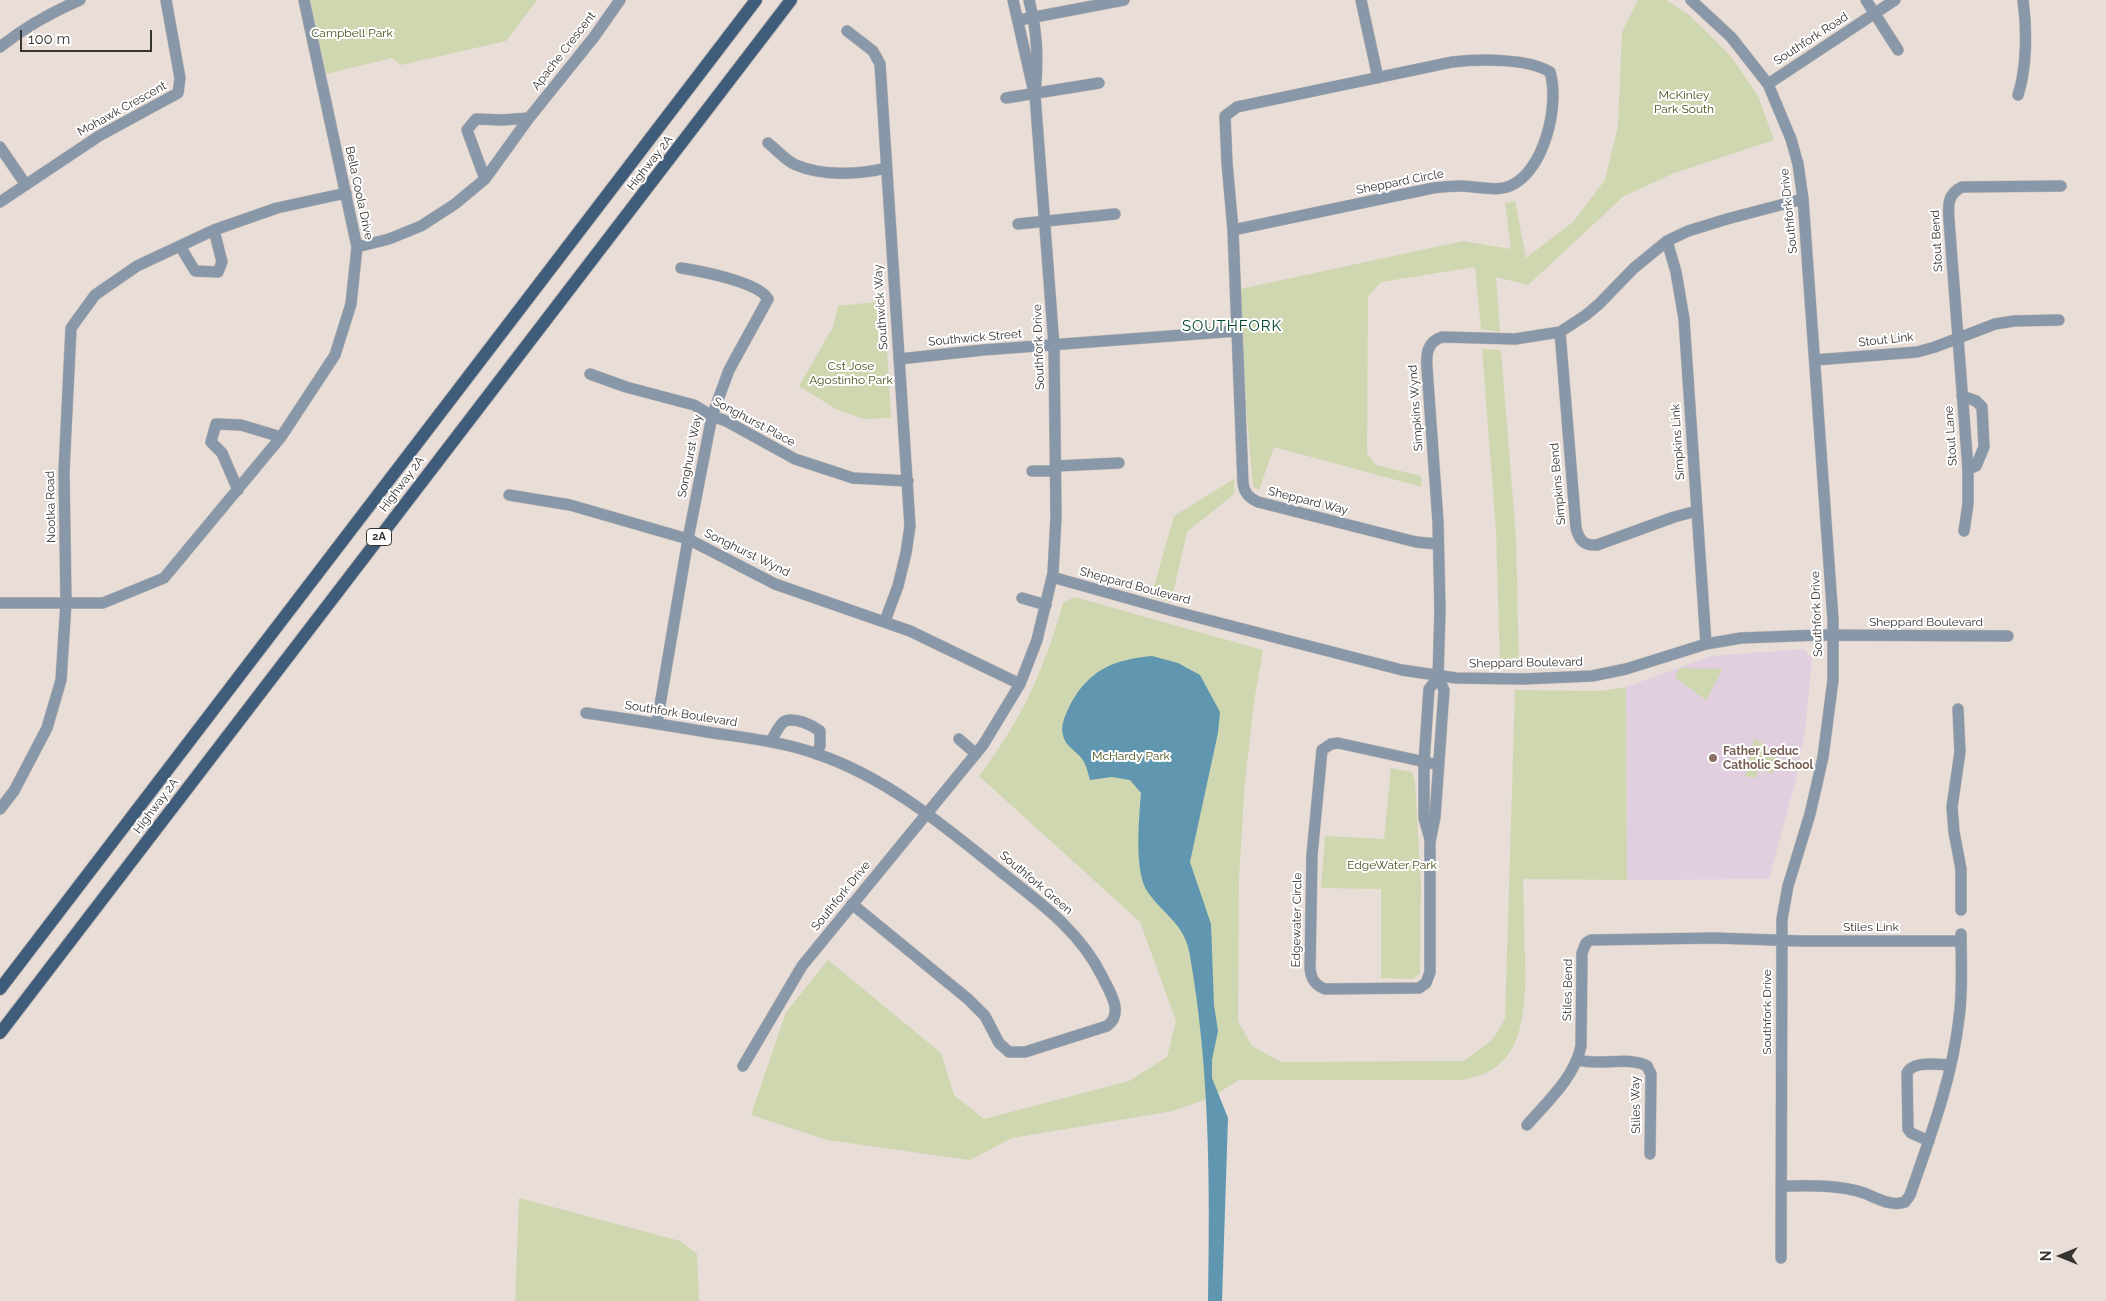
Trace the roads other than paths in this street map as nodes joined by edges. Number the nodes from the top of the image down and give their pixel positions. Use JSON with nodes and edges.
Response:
{"nodes":[{"id":1,"x":80,"y":0,"type":"edge"},
{"id":2,"x":166,"y":0,"type":"edge"},
{"id":3,"x":304,"y":0,"type":"edge"},
{"id":4,"x":620,"y":0,"type":"edge"},
{"id":5,"x":756,"y":0,"type":"edge"},
{"id":6,"x":791,"y":0,"type":"edge"},
{"id":7,"x":1013,"y":0,"type":"edge"},
{"id":8,"x":1029,"y":0,"type":"edge"},
{"id":9,"x":1124,"y":0,"type":"edge"},
{"id":10,"x":1361,"y":0,"type":"edge"},
{"id":11,"x":1691,"y":0,"type":"edge"},
{"id":12,"x":1866,"y":0,"type":"edge"},
{"id":13,"x":1895,"y":0,"type":"edge"},
{"id":14,"x":2023,"y":0,"type":"edge"},
{"id":15,"x":1875,"y":14,"type":"junction"},
{"id":16,"x":1034,"y":18,"type":"junction"},
{"id":17,"x":1019,"y":20,"type":"junction"},
{"id":18,"x":847,"y":31,"type":"dead end"},
{"id":19,"x":0,"y":47,"type":"edge"},
{"id":20,"x":1898,"y":50,"type":"dead end"},
{"id":21,"x":1378,"y":78,"type":"junction"},
{"id":22,"x":1099,"y":83,"type":"dead end"},
{"id":23,"x":1768,"y":84,"type":"junction"},
{"id":24,"x":1035,"y":94,"type":"junction"},
{"id":25,"x":2018,"y":95,"type":"dead end"},
{"id":26,"x":1006,"y":98,"type":"dead end"},
{"id":27,"x":529,"y":118,"type":"junction"},
{"id":28,"x":768,"y":143,"type":"dead end"},
{"id":29,"x":0,"y":147,"type":"edge"},
{"id":30,"x":886,"y":168,"type":"junction"},
{"id":31,"x":485,"y":179,"type":"junction"},
{"id":32,"x":26,"y":185,"type":"junction"},
{"id":33,"x":2061,"y":186,"type":"dead end"},
{"id":34,"x":346,"y":193,"type":"junction"},
{"id":35,"x":1803,"y":198,"type":"junction"},
{"id":36,"x":0,"y":202,"type":"edge"},
{"id":37,"x":1115,"y":214,"type":"dead end"},
{"id":38,"x":1045,"y":221,"type":"junction"},
{"id":39,"x":1018,"y":224,"type":"dead end"},
{"id":40,"x":214,"y":230,"type":"junction"},
{"id":41,"x":1233,"y":230,"type":"junction"},
{"id":42,"x":1666,"y":241,"type":"junction"},
{"id":43,"x":180,"y":246,"type":"junction"},
{"id":44,"x":357,"y":247,"type":"junction"},
{"id":45,"x":681,"y":268,"type":"dead end"},
{"id":46,"x":2060,"y":320,"type":"dead end"},
{"id":47,"x":1238,"y":331,"type":"junction"},
{"id":48,"x":1560,"y":332,"type":"junction"},
{"id":49,"x":1957,"y":338,"type":"junction"},
{"id":50,"x":1054,"y":346,"type":"junction"},
{"id":51,"x":899,"y":359,"type":"junction"},
{"id":52,"x":1815,"y":360,"type":"junction"},
{"id":53,"x":590,"y":374,"type":"dead end"},
{"id":54,"x":1962,"y":396,"type":"junction"},
{"id":55,"x":712,"y":416,"type":"junction"},
{"id":56,"x":281,"y":437,"type":"junction"},
{"id":57,"x":1119,"y":463,"type":"dead end"},
{"id":58,"x":1056,"y":468,"type":"junction"},
{"id":59,"x":1968,"y":469,"type":"junction"},
{"id":60,"x":1032,"y":471,"type":"dead end"},
{"id":61,"x":908,"y":480,"type":"junction"},
{"id":62,"x":238,"y":490,"type":"junction"},
{"id":63,"x":509,"y":495,"type":"dead end"},
{"id":64,"x":1697,"y":511,"type":"junction"},
{"id":65,"x":1964,"y":531,"type":"dead end"},
{"id":66,"x":688,"y":539,"type":"junction"},
{"id":67,"x":1438,"y":544,"type":"junction"},
{"id":68,"x":1052,"y":577,"type":"junction"},
{"id":69,"x":1022,"y":598,"type":"dead end"},
{"id":70,"x":0,"y":603,"type":"edge"},
{"id":71,"x":66,"y":603,"type":"junction"},
{"id":72,"x":1046,"y":604,"type":"junction"},
{"id":73,"x":885,"y":621,"type":"junction"},
{"id":74,"x":1834,"y":635,"type":"junction"},
{"id":75,"x":2008,"y":636,"type":"dead end"},
{"id":76,"x":1706,"y":644,"type":"junction"},
{"id":77,"x":1438,"y":677,"type":"junction"},
{"id":78,"x":1020,"y":684,"type":"junction"},
{"id":79,"x":1958,"y":709,"type":"dead end"},
{"id":80,"x":586,"y":713,"type":"dead end"},
{"id":81,"x":657,"y":723,"type":"junction"},
{"id":82,"x":958,"y":739,"type":"dead end"},
{"id":83,"x":771,"y":741,"type":"junction"},
{"id":84,"x":816,"y":754,"type":"junction"},
{"id":85,"x":976,"y":754,"type":"junction"},
{"id":86,"x":1424,"y":762,"type":"junction"},
{"id":87,"x":1439,"y":765,"type":"junction"},
{"id":88,"x":0,"y":809,"type":"edge"},
{"id":89,"x":928,"y":814,"type":"junction"},
{"id":90,"x":1430,"y":842,"type":"junction"},
{"id":91,"x":852,"y":904,"type":"junction"},
{"id":92,"x":1961,"y":910,"type":"dead end"},
{"id":93,"x":1781,"y":940,"type":"junction"},
{"id":94,"x":0,"y":989,"type":"edge"},
{"id":95,"x":0,"y":1033,"type":"edge"},
{"id":96,"x":1578,"y":1060,"type":"junction"},
{"id":97,"x":1951,"y":1065,"type":"junction"},
{"id":98,"x":743,"y":1066,"type":"dead end"},
{"id":99,"x":1527,"y":1125,"type":"dead end"},
{"id":100,"x":1929,"y":1141,"type":"junction"},
{"id":101,"x":1650,"y":1154,"type":"dead end"},
{"id":102,"x":1781,"y":1186,"type":"junction"},
{"id":103,"x":1781,"y":1258,"type":"dead end"}],
"edges":[{"from":1,"to":19,"type":"street"},
{"from":2,"to":32,"type":"street","name":"Mohawk Crescent"},
{"from":3,"to":34,"type":"street","name":"Bella Coola Drive"},
{"from":4,"to":27,"type":"street","name":"Apache Crescent"},
{"from":5,"to":94,"type":"main road","name":"Highway 2A","number":"2A"},
{"from":6,"to":95,"type":"main road","name":"Highway 2A","number":"2A"},
{"from":7,"to":17,"type":"street","name":"Southfork Drive"},
{"from":8,"to":16,"type":"street","name":"Southfork Drive"},
{"from":9,"to":16,"type":"street"},
{"from":10,"to":21,"type":"street"},
{"from":11,"to":23,"type":"street","name":"Southfork Drive"},
{"from":12,"to":15,"type":"street"},
{"from":13,"to":15,"type":"street","name":"Southfork Road"},
{"from":14,"to":25,"type":"street"},
{"from":15,"to":20,"type":"street"},
{"from":15,"to":23,"type":"street","name":"Southfork Road"},
{"from":16,"to":17,"type":"street"},
{"from":16,"to":24,"type":"street","name":"Southfork Drive"},
{"from":17,"to":24,"type":"street","name":"Southfork Drive"},
{"from":18,"to":30,"type":"street","name":"Southwick Way"},
{"from":21,"to":41,"type":"street","name":"Sheppard Circle"},
{"from":21,"to":41,"type":"street","name":"Sheppard Circle"},
{"from":22,"to":24,"type":"street"},
{"from":23,"to":35,"type":"street","name":"Southfork Drive"},
{"from":24,"to":26,"type":"street"},
{"from":24,"to":38,"type":"street","name":"Southfork Drive"},
{"from":27,"to":31,"type":"street","name":"Apache Crescent"},
{"from":27,"to":31,"type":"street"},
{"from":28,"to":30,"type":"street"},
{"from":29,"to":32,"type":"street"},
{"from":30,"to":51,"type":"street","name":"Southwick Way"},
{"from":31,"to":44,"type":"street","name":"Apache Crescent"},
{"from":32,"to":36,"type":"street","name":"Mohawk Crescent"},
{"from":33,"to":49,"type":"street","name":"Stout Bend"},
{"from":34,"to":40,"type":"street","name":"Nootka Road"},
{"from":34,"to":44,"type":"street","name":"Bella Coola Drive"},
{"from":35,"to":42,"type":"street","name":"Simpkins Wynd"},
{"from":35,"to":52,"type":"street","name":"Southfork Drive"},
{"from":37,"to":38,"type":"street"},
{"from":38,"to":39,"type":"street"},
{"from":38,"to":50,"type":"street","name":"Southfork Drive"},
{"from":40,"to":43,"type":"street","name":"Nootka Road"},
{"from":40,"to":43,"type":"street"},
{"from":41,"to":47,"type":"street","name":"Sheppard Circle"},
{"from":42,"to":48,"type":"street","name":"Simpkins Wynd"},
{"from":42,"to":64,"type":"street","name":"Simpkins Link"},
{"from":43,"to":71,"type":"street","name":"Nootka Road"},
{"from":44,"to":56,"type":"street","name":"Bella Coola Drive"},
{"from":45,"to":55,"type":"street","name":"Songhurst Way"},
{"from":46,"to":49,"type":"street","name":"Stout Link"},
{"from":47,"to":50,"type":"street","name":"Southwick Street"},
{"from":47,"to":67,"type":"street","name":"Sheppard Way"},
{"from":48,"to":64,"type":"street","name":"Simpkins Bend"},
{"from":48,"to":67,"type":"street","name":"Simpkins Wynd"},
{"from":49,"to":52,"type":"street","name":"Stout Link"},
{"from":49,"to":54,"type":"street","name":"Stout Lane"},
{"from":50,"to":51,"type":"street","name":"Southwick Street"},
{"from":50,"to":58,"type":"street","name":"Southfork Drive"},
{"from":51,"to":61,"type":"street","name":"Southwick Way"},
{"from":52,"to":74,"type":"street","name":"Southfork Drive"},
{"from":53,"to":55,"type":"street","name":"Songhurst Place"},
{"from":54,"to":59,"type":"street","name":"Stout Lane"},
{"from":54,"to":59,"type":"street"},
{"from":55,"to":61,"type":"street","name":"Songhurst Place"},
{"from":55,"to":66,"type":"street","name":"Songhurst Way"},
{"from":56,"to":62,"type":"street","name":"Bella Coola Drive"},
{"from":56,"to":62,"type":"street"},
{"from":57,"to":58,"type":"street"},
{"from":58,"to":60,"type":"street"},
{"from":58,"to":68,"type":"street","name":"Southfork Drive"},
{"from":59,"to":65,"type":"street","name":"Stout Lane"},
{"from":61,"to":73,"type":"street","name":"Southwick Way"},
{"from":62,"to":71,"type":"street","name":"Bella Coola Drive"},
{"from":63,"to":66,"type":"street","name":"Songhurst Wynd"},
{"from":64,"to":76,"type":"street","name":"Simpkins Link"},
{"from":66,"to":73,"type":"street","name":"Songhurst Wynd"},
{"from":66,"to":81,"type":"street","name":"Songhurst Way"},
{"from":67,"to":77,"type":"street","name":"Simpkins Wynd"},
{"from":68,"to":72,"type":"street","name":"Southfork Drive"},
{"from":68,"to":77,"type":"street","name":"Sheppard Boulevard"},
{"from":69,"to":72,"type":"street"},
{"from":70,"to":71,"type":"street","name":"Bella Coola Drive"},
{"from":71,"to":88,"type":"street","name":"Nootka Road"},
{"from":72,"to":78,"type":"street","name":"Southfork Drive"},
{"from":73,"to":78,"type":"street","name":"Songhurst Wynd"},
{"from":74,"to":75,"type":"street","name":"Sheppard Boulevard"},
{"from":74,"to":76,"type":"street","name":"Sheppard Boulevard"},
{"from":74,"to":93,"type":"street","name":"Southfork Drive"},
{"from":76,"to":77,"type":"street","name":"Sheppard Boulevard"},
{"from":77,"to":86,"type":"street"},
{"from":77,"to":87,"type":"street"},
{"from":78,"to":85,"type":"street","name":"Southfork Drive"},
{"from":79,"to":92,"type":"street"},
{"from":80,"to":81,"type":"street","name":"Southfork Boulevard"},
{"from":81,"to":83,"type":"street","name":"Southfork Boulevard"},
{"from":82,"to":85,"type":"street"},
{"from":83,"to":84,"type":"street","name":"Southfork Boulevard"},
{"from":83,"to":84,"type":"street"},
{"from":84,"to":89,"type":"street","name":"Southfork Boulevard"},
{"from":85,"to":89,"type":"street","name":"Southfork Drive"},
{"from":86,"to":87,"type":"street","name":"Edgewater Circle"},
{"from":86,"to":90,"type":"street"},
{"from":86,"to":90,"type":"street","name":"Edgewater Circle"},
{"from":87,"to":90,"type":"street"},
{"from":89,"to":91,"type":"street","name":"Southfork Drive"},
{"from":89,"to":91,"type":"street","name":"Southfork Green"},
{"from":91,"to":98,"type":"street","name":"Southfork Drive"},
{"from":93,"to":96,"type":"street","name":"Stiles Bend"},
{"from":93,"to":97,"type":"street","name":"Stiles Link"},
{"from":93,"to":102,"type":"street","name":"Southfork Drive"},
{"from":96,"to":99,"type":"street","name":"Stiles Bend"},
{"from":96,"to":101,"type":"street","name":"Stiles Way"},
{"from":97,"to":100,"type":"street"},
{"from":97,"to":100,"type":"street"},
{"from":100,"to":102,"type":"street"},
{"from":102,"to":103,"type":"street","name":"Southfork Drive"}]}
